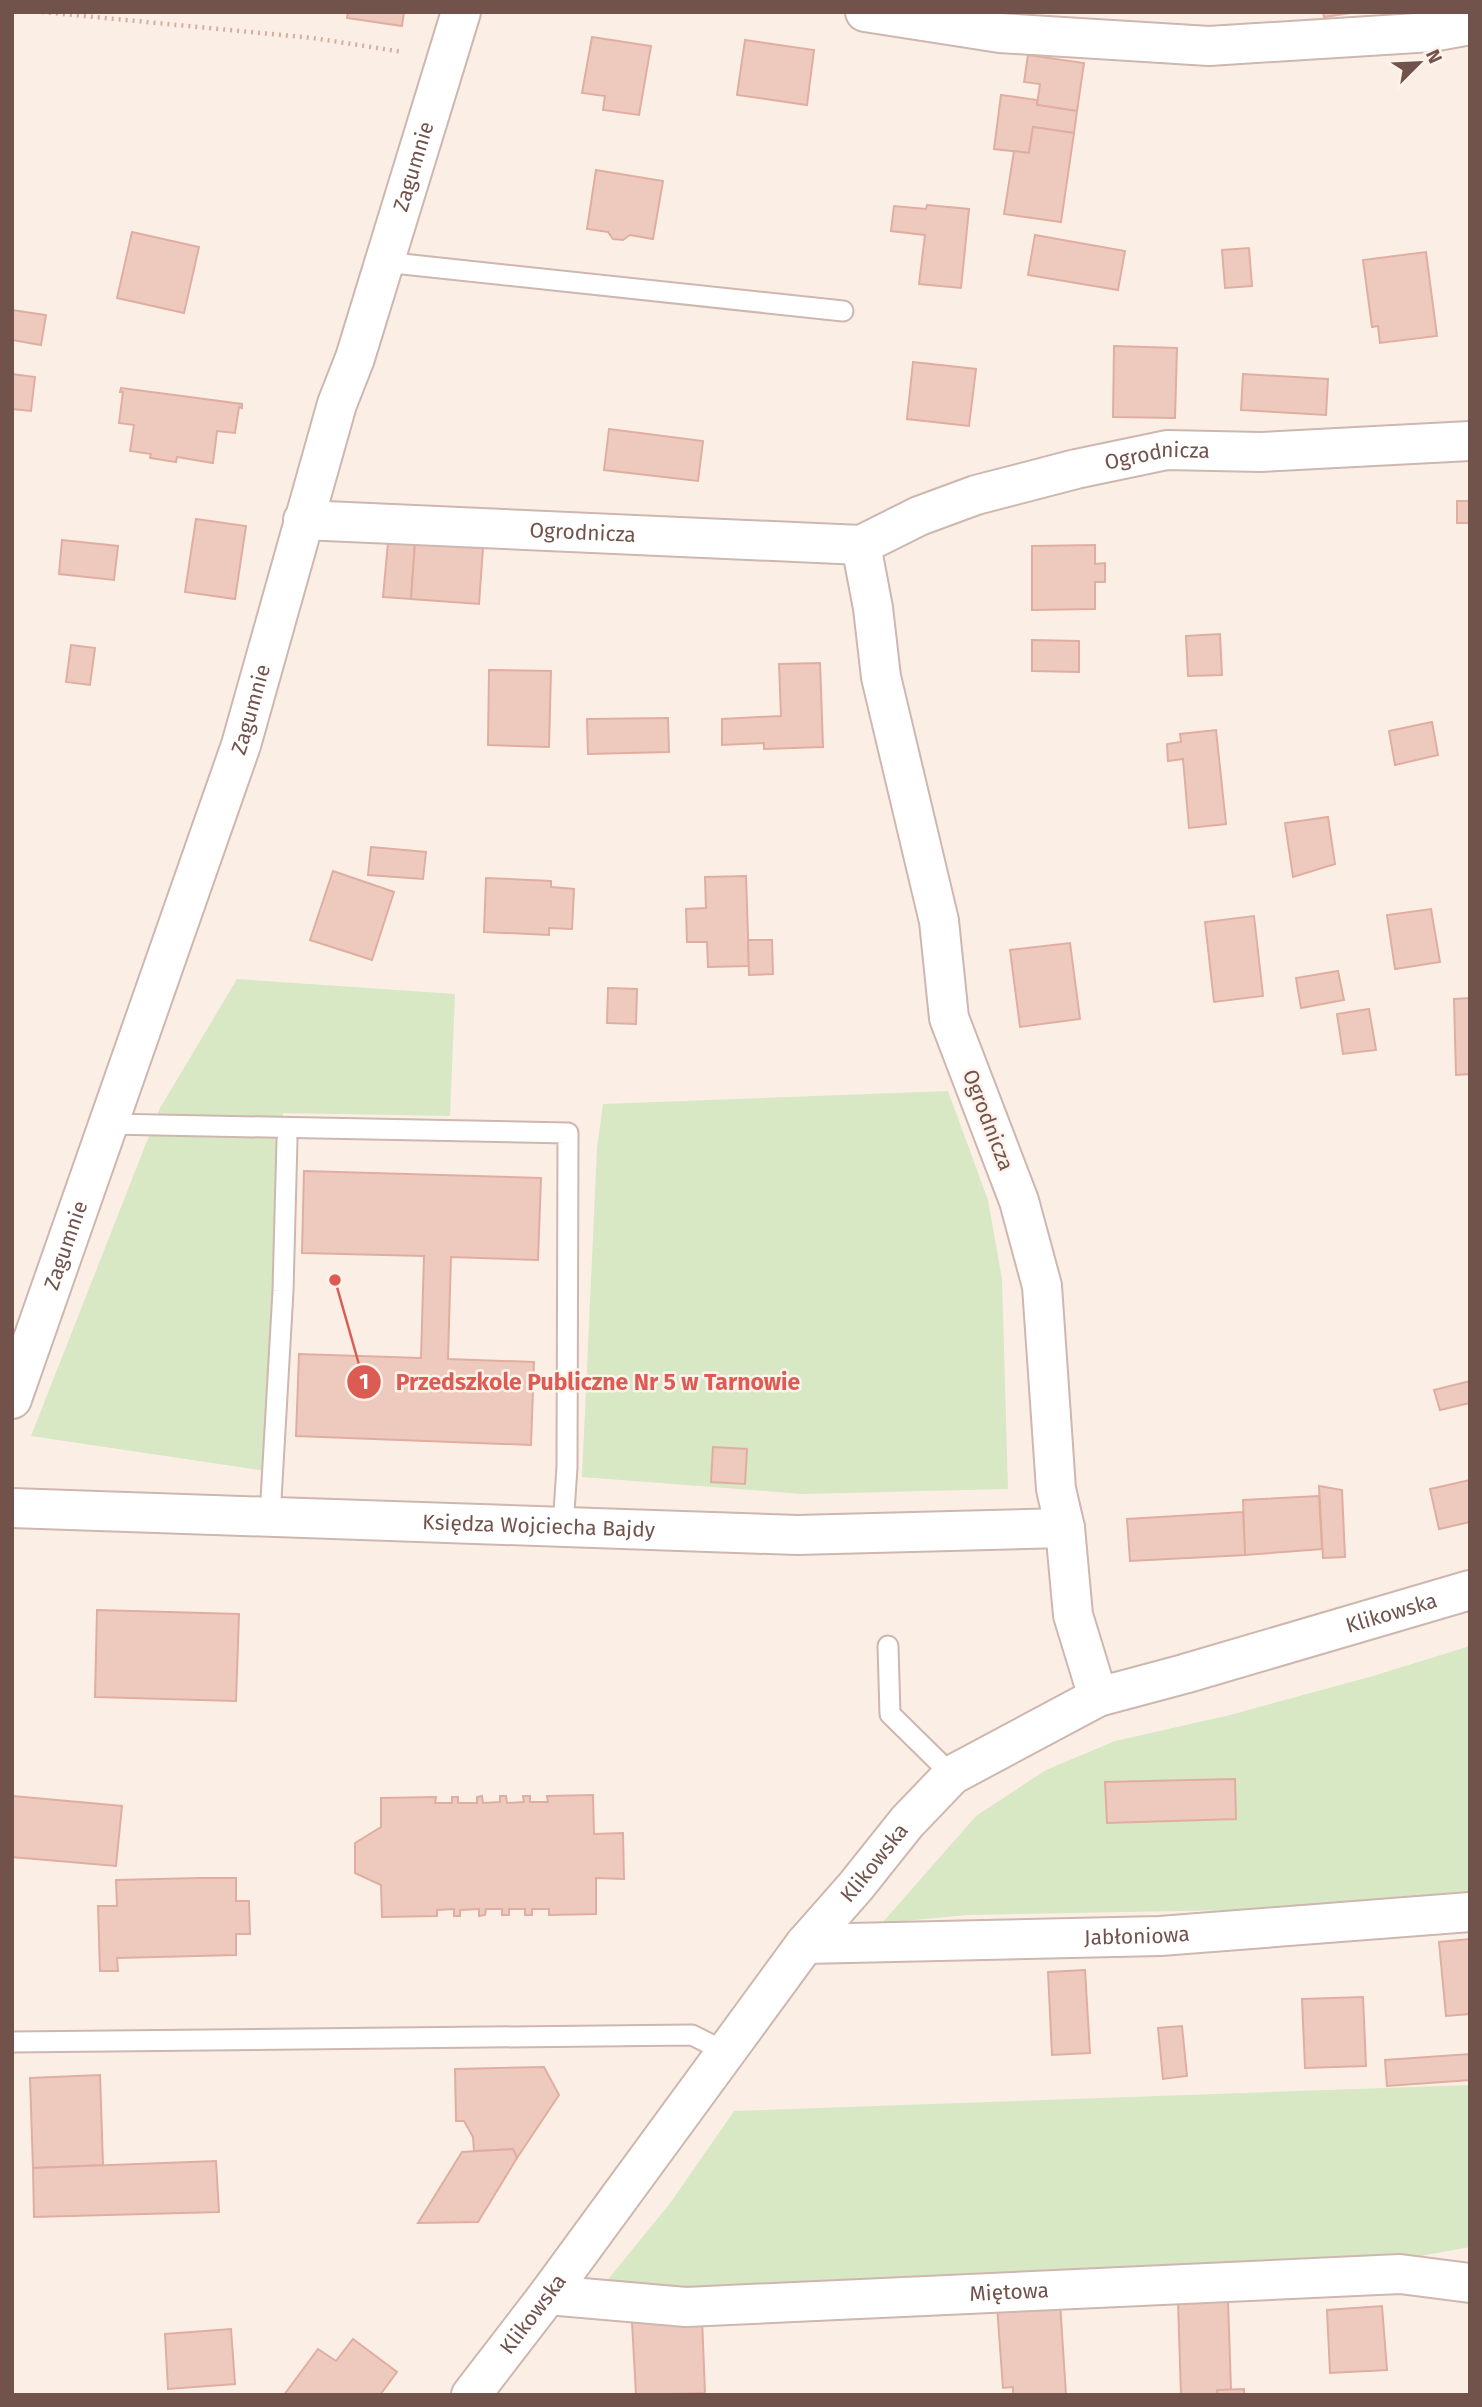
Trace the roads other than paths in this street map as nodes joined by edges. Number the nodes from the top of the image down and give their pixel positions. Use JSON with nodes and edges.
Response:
{"nodes":[{"id":1,"x":461,"y":12,"type":"edge"},
{"id":2,"x":865,"y":12,"type":"edge"},
{"id":3,"x":1470,"y":25,"type":"edge"},
{"id":4,"x":384,"y":262,"type":"junction"},
{"id":5,"x":843,"y":311,"type":"dead end"},
{"id":6,"x":1470,"y":441,"type":"edge"},
{"id":7,"x":303,"y":520,"type":"junction"},
{"id":8,"x":861,"y":545,"type":"junction"},
{"id":9,"x":110,"y":1124,"type":"junction"},
{"id":10,"x":287,"y":1140,"type":"dead end"},
{"id":11,"x":12,"y":1399,"type":"edge"},
{"id":12,"x":12,"y":1508,"type":"edge"},
{"id":13,"x":270,"y":1517,"type":"junction"},
{"id":14,"x":563,"y":1527,"type":"junction"},
{"id":15,"x":1065,"y":1528,"type":"junction"},
{"id":16,"x":1470,"y":1590,"type":"edge"},
{"id":17,"x":888,"y":1646,"type":"dead end"},
{"id":18,"x":1098,"y":1697,"type":"junction"},
{"id":19,"x":952,"y":1775,"type":"junction"},
{"id":20,"x":1470,"y":1912,"type":"edge"},
{"id":21,"x":805,"y":1944,"type":"junction"},
{"id":22,"x":12,"y":2042,"type":"edge"},
{"id":23,"x":724,"y":2052,"type":"junction"},
{"id":24,"x":1470,"y":2283,"type":"edge"},
{"id":25,"x":548,"y":2295,"type":"junction"},
{"id":26,"x":471,"y":2395,"type":"edge"}],
"edges":[{"from":1,"to":4,"type":"street","name":"Zagumnie"},
{"from":2,"to":3,"type":"street"},
{"from":4,"to":5,"type":"lane"},
{"from":4,"to":7,"type":"street","name":"Zagumnie"},
{"from":6,"to":8,"type":"street","name":"Ogrodnicza"},
{"from":7,"to":8,"type":"street","name":"Ogrodnicza"},
{"from":7,"to":9,"type":"street","name":"Zagumnie"},
{"from":8,"to":15,"type":"street","name":"Ogrodnicza"},
{"from":9,"to":11,"type":"street","name":"Zagumnie"},
{"from":9,"to":14,"type":"lane"},
{"from":10,"to":13,"type":"lane"},
{"from":12,"to":13,"type":"street","name":"Księdza Wojciecha Bajdy"},
{"from":13,"to":14,"type":"street","name":"Księdza Wojciecha Bajdy"},
{"from":14,"to":15,"type":"street","name":"Księdza Wojciecha Bajdy"},
{"from":15,"to":18,"type":"street","name":"Ogrodnicza"},
{"from":16,"to":18,"type":"street","name":"Klikowska"},
{"from":17,"to":19,"type":"lane"},
{"from":18,"to":19,"type":"street","name":"Klikowska"},
{"from":19,"to":21,"type":"street","name":"Klikowska"},
{"from":20,"to":21,"type":"street","name":"Jabłoniowa"},
{"from":21,"to":23,"type":"street","name":"Klikowska"},
{"from":22,"to":23,"type":"lane"},
{"from":23,"to":25,"type":"street","name":"Klikowska"},
{"from":24,"to":25,"type":"street","name":"Miętowa"},
{"from":25,"to":26,"type":"street","name":"Klikowska"}]}
